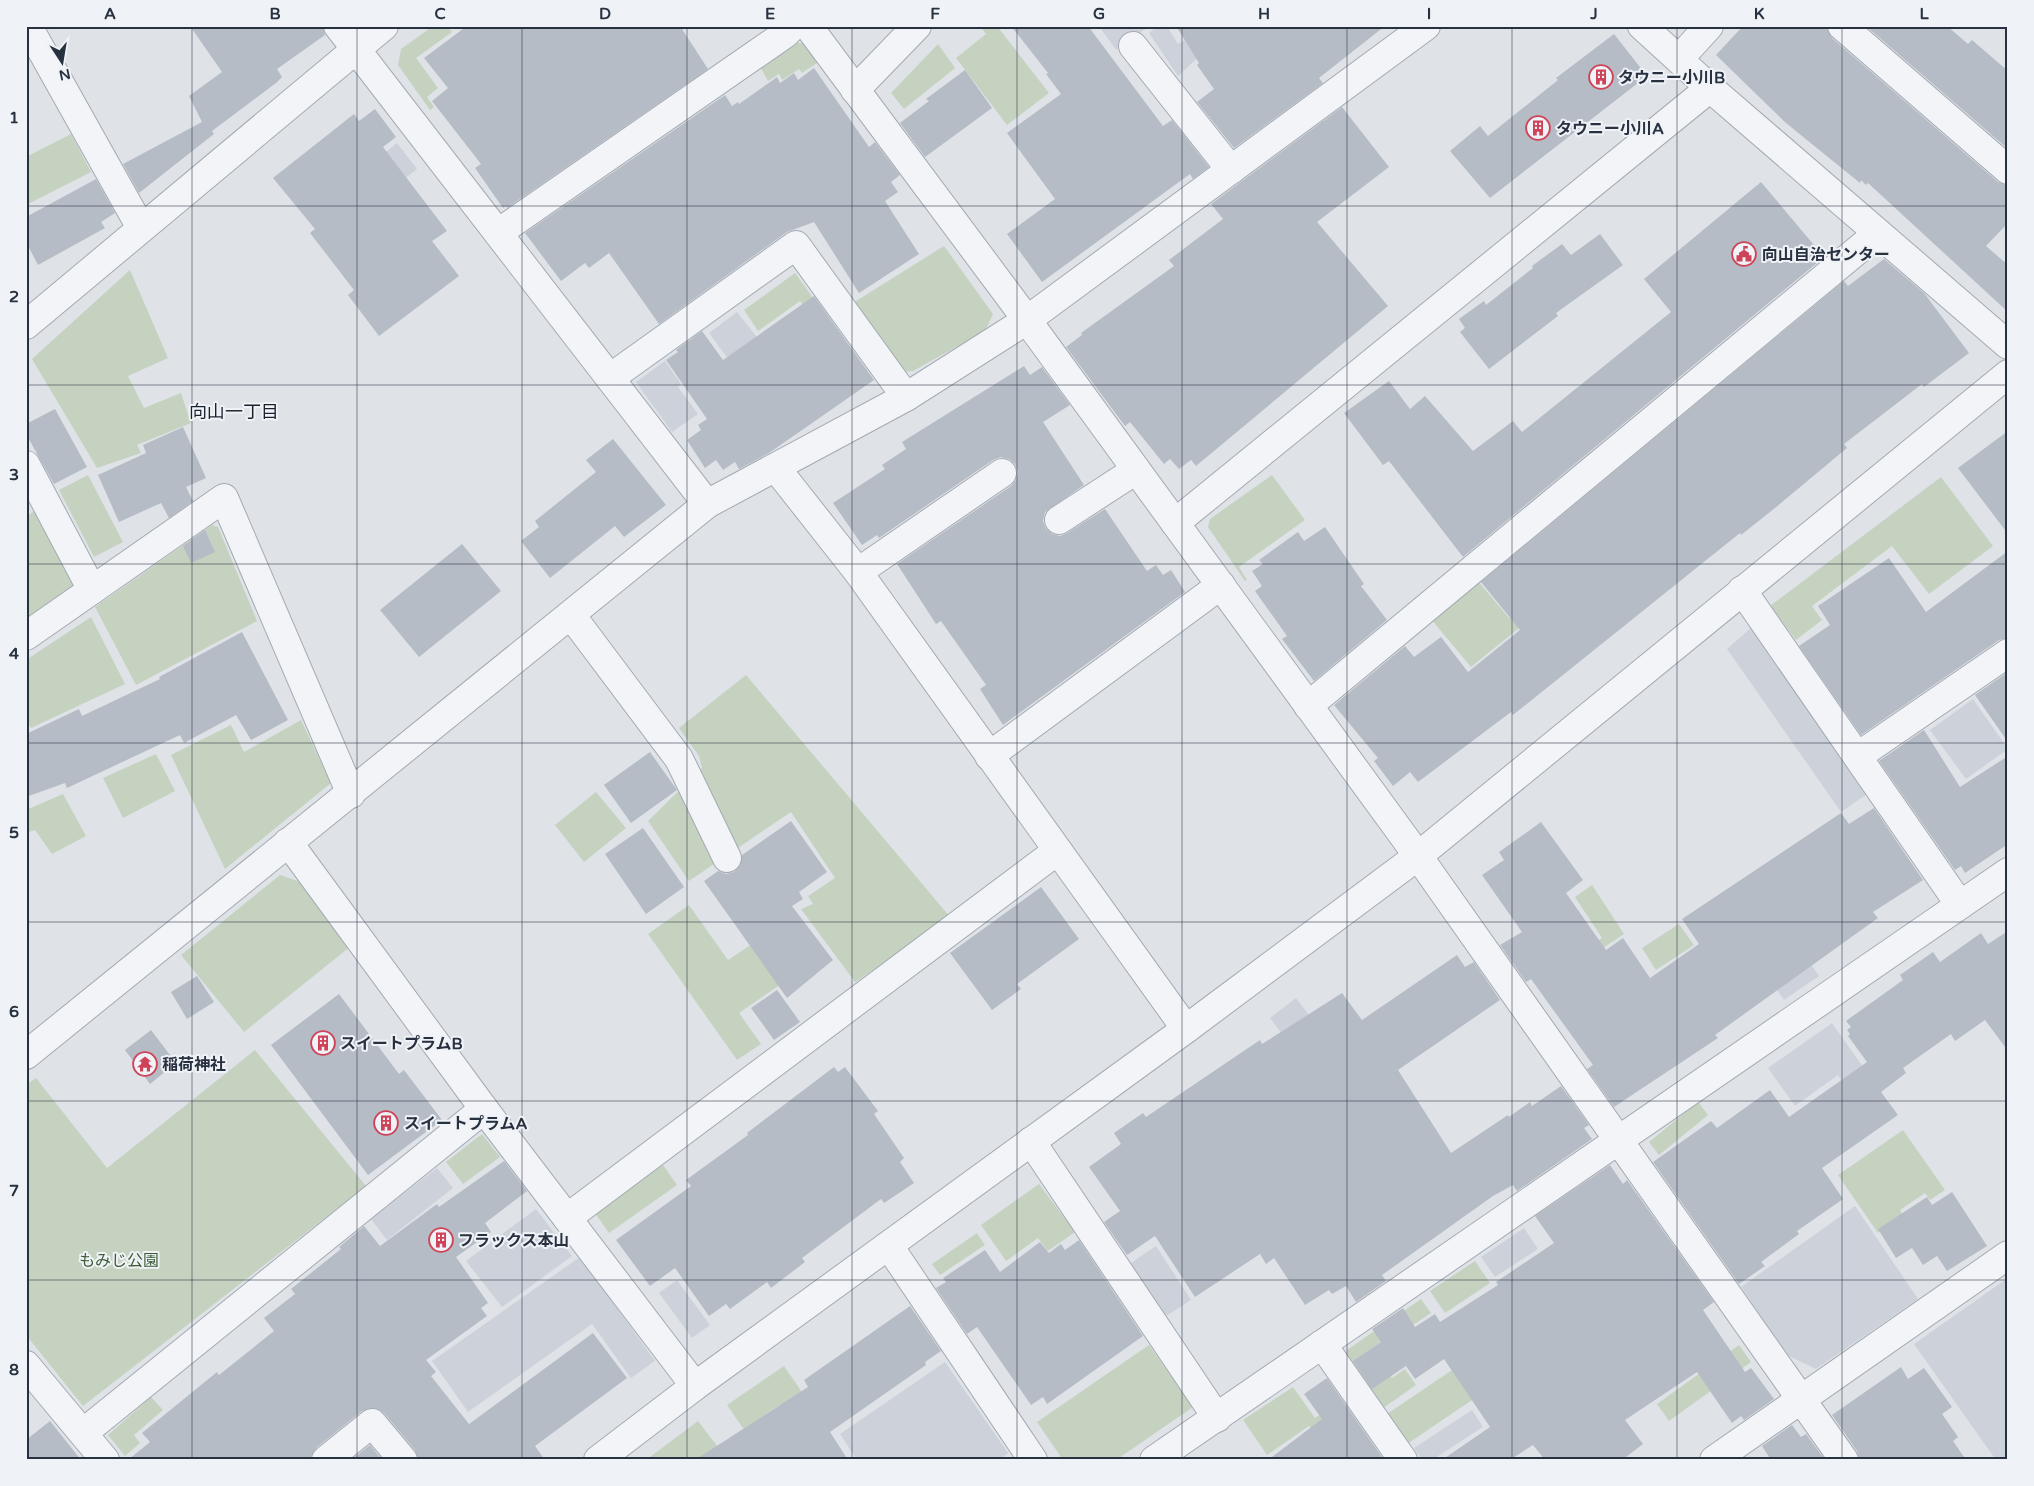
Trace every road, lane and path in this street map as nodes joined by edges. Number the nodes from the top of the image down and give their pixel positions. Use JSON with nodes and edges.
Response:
{"nodes":[{"id":1,"x":32,"y":26,"type":"edge"},
{"id":2,"x":338,"y":26,"type":"edge"},
{"id":3,"x":384,"y":26,"type":"edge"},
{"id":4,"x":793,"y":26,"type":"edge"},
{"id":5,"x":808,"y":26,"type":"edge"},
{"id":6,"x":917,"y":26,"type":"edge"},
{"id":7,"x":1642,"y":26,"type":"edge"},
{"id":8,"x":1709,"y":26,"type":"edge"},
{"id":9,"x":1842,"y":26,"type":"edge"},
{"id":10,"x":1409,"y":31,"type":"edge"},
{"id":11,"x":1133,"y":46,"type":"dead end"},
{"id":12,"x":356,"y":50,"type":"junction"},
{"id":13,"x":1678,"y":59,"type":"junction"},
{"id":14,"x":1710,"y":88,"type":"junction"},
{"id":15,"x":856,"y":90,"type":"junction"},
{"id":16,"x":1231,"y":170,"type":"junction"},
{"id":17,"x":2008,"y":170,"type":"edge"},
{"id":18,"x":141,"y":228,"type":"junction"},
{"id":19,"x":498,"y":232,"type":"junction"},
{"id":20,"x":1877,"y":234,"type":"junction"},
{"id":21,"x":1027,"y":320,"type":"junction"},
{"id":22,"x":26,"y":325,"type":"edge"},
{"id":23,"x":2008,"y":345,"type":"edge"},
{"id":24,"x":2008,"y":374,"type":"edge"},
{"id":25,"x":610,"y":378,"type":"junction"},
{"id":26,"x":906,"y":397,"type":"junction"},
{"id":27,"x":26,"y":465,"type":"edge"},
{"id":28,"x":776,"y":468,"type":"junction"},
{"id":29,"x":1136,"y":470,"type":"junction"},
{"id":30,"x":1002,"y":473,"type":"dead end"},
{"id":31,"x":707,"y":504,"type":"junction"},
{"id":32,"x":1059,"y":520,"type":"dead end"},
{"id":33,"x":1175,"y":523,"type":"junction"},
{"id":34,"x":858,"y":572,"type":"junction"},
{"id":35,"x":1221,"y":585,"type":"junction"},
{"id":36,"x":92,"y":590,"type":"junction"},
{"id":37,"x":1742,"y":590,"type":"junction"},
{"id":38,"x":571,"y":615,"type":"junction"},
{"id":39,"x":26,"y":636,"type":"edge"},
{"id":40,"x":2008,"y":654,"type":"edge"},
{"id":41,"x":1308,"y":706,"type":"junction"},
{"id":42,"x":989,"y":756,"type":"junction"},
{"id":43,"x":1858,"y":756,"type":"junction"},
{"id":44,"x":351,"y":794,"type":"junction"},
{"id":45,"x":288,"y":842,"type":"junction"},
{"id":46,"x":1058,"y":851,"type":"junction"},
{"id":47,"x":1418,"y":856,"type":"junction"},
{"id":48,"x":728,"y":858,"type":"dead end"},
{"id":49,"x":2008,"y":872,"type":"edge"},
{"id":50,"x":1960,"y":905,"type":"junction"},
{"id":51,"x":1186,"y":1029,"type":"junction"},
{"id":52,"x":26,"y":1055,"type":"edge"},
{"id":53,"x":484,"y":1109,"type":"junction"},
{"id":54,"x":1618,"y":1140,"type":"junction"},
{"id":55,"x":1031,"y":1141,"type":"junction"},
{"id":56,"x":567,"y":1218,"type":"junction"},
{"id":57,"x":889,"y":1246,"type":"junction"},
{"id":58,"x":2008,"y":1255,"type":"edge"},
{"id":59,"x":1322,"y":1344,"type":"junction"},
{"id":60,"x":26,"y":1365,"type":"edge"},
{"id":61,"x":695,"y":1386,"type":"junction"},
{"id":62,"x":1801,"y":1400,"type":"junction"},
{"id":63,"x":1217,"y":1418,"type":"junction"},
{"id":64,"x":83,"y":1433,"type":"junction"},
{"id":65,"x":105,"y":1460,"type":"edge"},
{"id":66,"x":326,"y":1460,"type":"edge"},
{"id":67,"x":403,"y":1460,"type":"edge"},
{"id":68,"x":598,"y":1460,"type":"edge"},
{"id":69,"x":1034,"y":1460,"type":"edge"},
{"id":70,"x":1154,"y":1460,"type":"edge"},
{"id":71,"x":1403,"y":1460,"type":"edge"},
{"id":72,"x":1714,"y":1460,"type":"edge"},
{"id":73,"x":1844,"y":1460,"type":"edge"}],
"edges":[{"from":1,"to":18,"type":"street"},
{"from":2,"to":12,"type":"street"},
{"from":3,"to":12,"type":"street"},
{"from":4,"to":19,"type":"street"},
{"from":5,"to":15,"type":"street"},
{"from":6,"to":15,"type":"street"},
{"from":7,"to":13,"type":"street"},
{"from":8,"to":13,"type":"street"},
{"from":9,"to":17,"type":"street"},
{"from":10,"to":16,"type":"street"},
{"from":11,"to":16,"type":"street"},
{"from":12,"to":18,"type":"street"},
{"from":12,"to":19,"type":"street"},
{"from":13,"to":14,"type":"street"},
{"from":14,"to":20,"type":"street"},
{"from":14,"to":33,"type":"street"},
{"from":15,"to":21,"type":"street"},
{"from":16,"to":21,"type":"street"},
{"from":18,"to":22,"type":"street"},
{"from":19,"to":25,"type":"street"},
{"from":20,"to":23,"type":"street"},
{"from":20,"to":41,"type":"street"},
{"from":21,"to":26,"type":"street"},
{"from":21,"to":29,"type":"street"},
{"from":24,"to":37,"type":"street"},
{"from":25,"to":26,"type":"street"},
{"from":25,"to":31,"type":"street"},
{"from":26,"to":28,"type":"street"},
{"from":27,"to":36,"type":"street"},
{"from":28,"to":31,"type":"street"},
{"from":28,"to":34,"type":"street"},
{"from":29,"to":32,"type":"street"},
{"from":29,"to":33,"type":"street"},
{"from":30,"to":34,"type":"street"},
{"from":31,"to":38,"type":"street"},
{"from":33,"to":35,"type":"street"},
{"from":34,"to":42,"type":"street"},
{"from":35,"to":41,"type":"street"},
{"from":35,"to":42,"type":"street"},
{"from":36,"to":39,"type":"street"},
{"from":36,"to":44,"type":"street"},
{"from":37,"to":43,"type":"street"},
{"from":37,"to":47,"type":"street"},
{"from":38,"to":44,"type":"street"},
{"from":38,"to":48,"type":"street"},
{"from":40,"to":43,"type":"street"},
{"from":41,"to":47,"type":"street"},
{"from":42,"to":46,"type":"street"},
{"from":43,"to":50,"type":"street"},
{"from":44,"to":45,"type":"street"},
{"from":45,"to":52,"type":"street"},
{"from":45,"to":53,"type":"street"},
{"from":46,"to":51,"type":"street"},
{"from":46,"to":56,"type":"street"},
{"from":47,"to":51,"type":"street"},
{"from":47,"to":54,"type":"street"},
{"from":49,"to":50,"type":"street"},
{"from":50,"to":54,"type":"street"},
{"from":51,"to":55,"type":"street"},
{"from":53,"to":56,"type":"street"},
{"from":53,"to":64,"type":"street"},
{"from":54,"to":59,"type":"street"},
{"from":54,"to":62,"type":"street"},
{"from":55,"to":57,"type":"street"},
{"from":55,"to":63,"type":"street"},
{"from":56,"to":61,"type":"street"},
{"from":57,"to":61,"type":"street"},
{"from":57,"to":69,"type":"street"},
{"from":58,"to":62,"type":"street"},
{"from":59,"to":63,"type":"street"},
{"from":59,"to":71,"type":"street"},
{"from":60,"to":64,"type":"street"},
{"from":61,"to":68,"type":"street"},
{"from":62,"to":72,"type":"street"},
{"from":62,"to":73,"type":"street"},
{"from":63,"to":70,"type":"street"},
{"from":64,"to":65,"type":"street"},
{"from":66,"to":67,"type":"street"}]}
